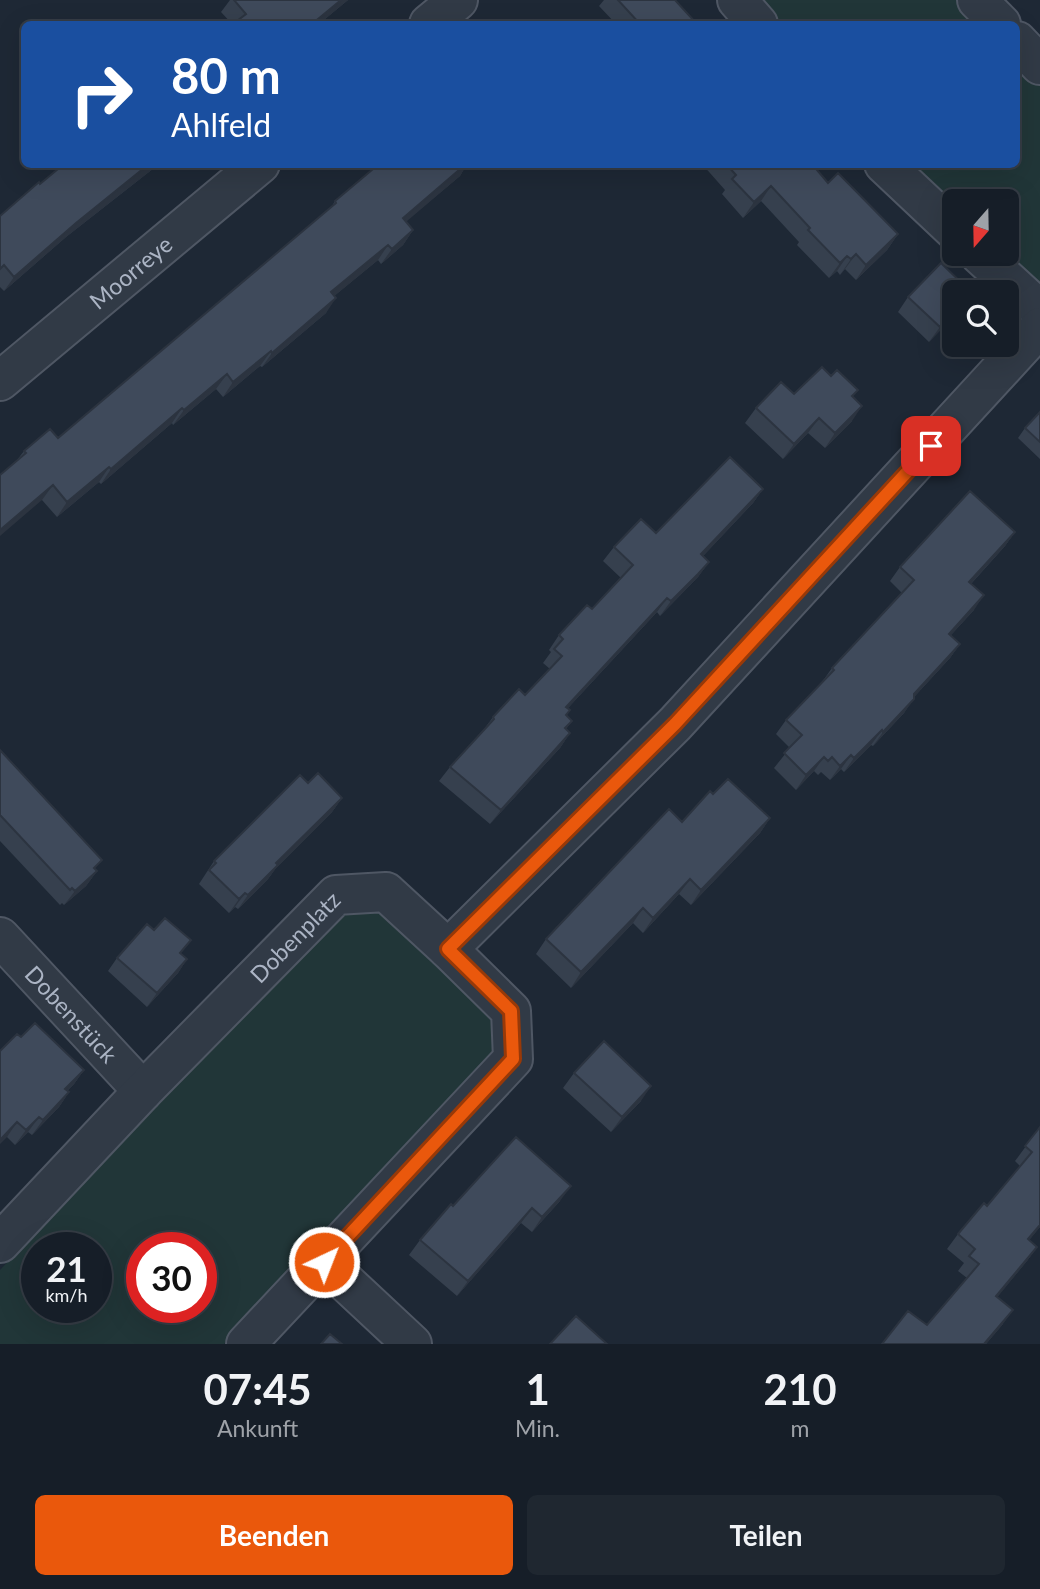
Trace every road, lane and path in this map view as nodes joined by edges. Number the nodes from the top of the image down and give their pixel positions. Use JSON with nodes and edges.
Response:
{"nodes":[{"id":1,"x":458,"y":0,"type":"edge"},
{"id":2,"x":737,"y":0,"type":"edge"},
{"id":3,"x":977,"y":0,"type":"edge"},
{"id":4,"x":433,"y":21,"type":"edge"},
{"id":5,"x":755,"y":21,"type":"edge"},
{"id":6,"x":997,"y":21,"type":"edge"},
{"id":7,"x":1020,"y":44,"type":"edge"},
{"id":8,"x":1040,"y":65,"type":"edge"},
{"id":9,"x":255,"y":168,"type":"edge"},
{"id":10,"x":888,"y":168,"type":"edge"},
{"id":11,"x":942,"y":219,"type":"edge"},
{"id":12,"x":992,"y":266,"type":"edge"},
{"id":13,"x":1040,"y":310,"type":"edge"},
{"id":14,"x":1040,"y":327,"type":"edge"},
{"id":15,"x":0,"y":381,"type":"edge"},
{"id":16,"x":0,"y":937,"type":"edge"},
{"id":17,"x":448,"y":949,"type":"junction"},
{"id":18,"x":143,"y":1091,"type":"junction"},
{"id":19,"x":0,"y":1243,"type":"edge"},
{"id":20,"x":324,"y":1262,"type":"junction"},
{"id":21,"x":246,"y":1344,"type":"edge"},
{"id":22,"x":412,"y":1344,"type":"edge"}],
"edges":[{"from":1,"to":4,"type":"street"},
{"from":2,"to":5,"type":"street"},
{"from":3,"to":6,"type":"street"},
{"from":7,"to":8,"type":"street"},
{"from":9,"to":15,"type":"street","name":"Moorreye"},
{"from":10,"to":11,"type":"street"},
{"from":12,"to":13,"type":"street"},
{"from":14,"to":17,"type":"street"},
{"from":16,"to":18,"type":"street","name":"Dobenstück"},
{"from":17,"to":18,"type":"street","name":"Dobenplatz"},
{"from":17,"to":20,"type":"street","name":"Dobenplatz"},
{"from":18,"to":19,"type":"street","name":"Dobenplatz"},
{"from":20,"to":21,"type":"street","name":"Dobenplatz"},
{"from":20,"to":22,"type":"street"}]}
